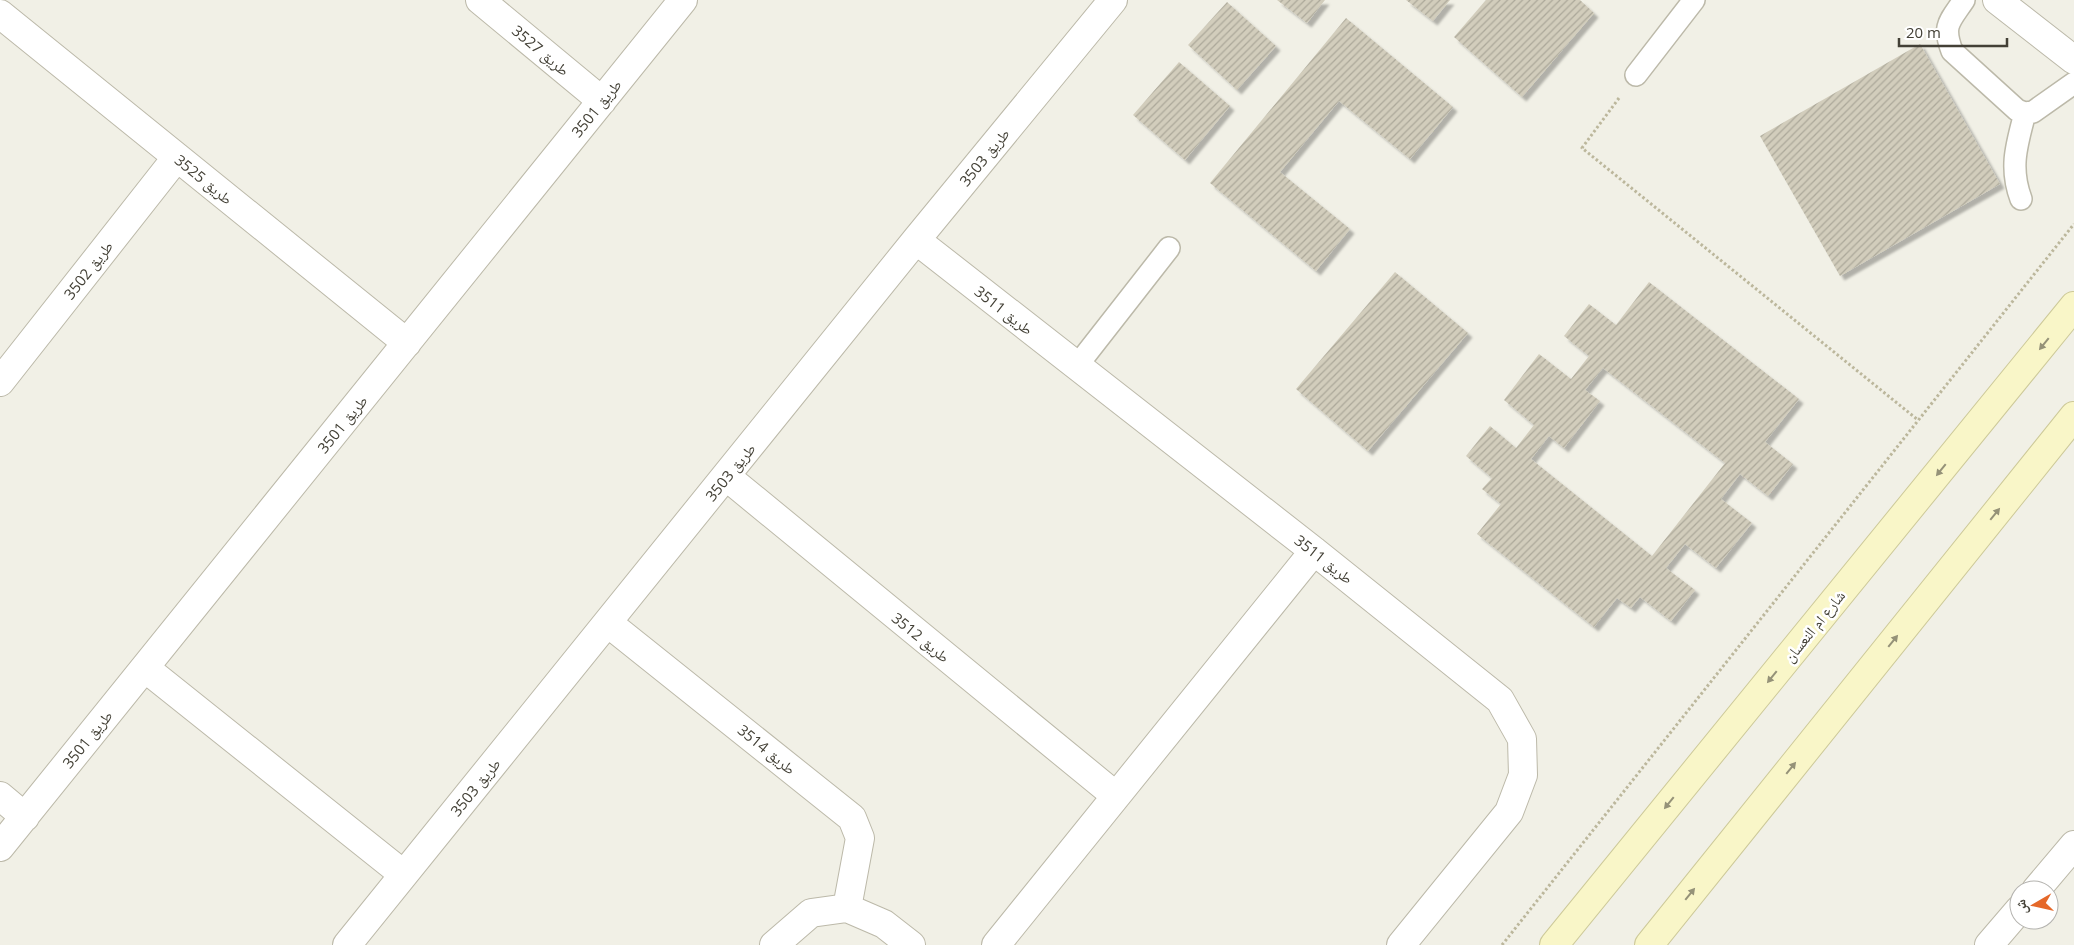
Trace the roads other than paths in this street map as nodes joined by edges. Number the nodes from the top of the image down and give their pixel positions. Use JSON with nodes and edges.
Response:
{"nodes":[{"id":1,"x":480,"y":0,"type":"edge"},
{"id":2,"x":683,"y":0,"type":"edge"},
{"id":3,"x":1113,"y":0,"type":"edge"},
{"id":4,"x":1694,"y":0,"type":"edge"},
{"id":5,"x":1964,"y":0,"type":"edge"},
{"id":6,"x":1997,"y":0,"type":"edge"},
{"id":7,"x":0,"y":14,"type":"edge"},
{"id":8,"x":2074,"y":60,"type":"edge"},
{"id":9,"x":1636,"y":75,"type":"road end"},
{"id":10,"x":2074,"y":83,"type":"edge"},
{"id":11,"x":602,"y":101,"type":"junction"},
{"id":12,"x":2025,"y":113,"type":"junction"},
{"id":13,"x":177,"y":157,"type":"junction"},
{"id":14,"x":2021,"y":199,"type":"dead end"},
{"id":15,"x":916,"y":240,"type":"junction"},
{"id":16,"x":1169,"y":248,"type":"dead end"},
{"id":17,"x":2074,"y":306,"type":"edge"},
{"id":18,"x":407,"y":343,"type":"junction"},
{"id":19,"x":1076,"y":367,"type":"junction"},
{"id":20,"x":0,"y":382,"type":"edge"},
{"id":21,"x":2074,"y":416,"type":"edge"},
{"id":22,"x":727,"y":477,"type":"junction"},
{"id":23,"x":1314,"y":551,"type":"junction"},
{"id":24,"x":608,"y":623,"type":"junction"},
{"id":25,"x":145,"y":668,"type":"junction"},
{"id":26,"x":0,"y":796,"type":"edge"},
{"id":27,"x":1116,"y":796,"type":"junction"},
{"id":28,"x":25,"y":817,"type":"junction"},
{"id":29,"x":2074,"y":845,"type":"edge"},
{"id":30,"x":0,"y":847,"type":"edge"},
{"id":31,"x":403,"y":874,"type":"junction"},
{"id":32,"x":2044,"y":880,"type":"edge"},
{"id":33,"x":847,"y":908,"type":"junction"},
{"id":34,"x":2009,"y":922,"type":"edge"},
{"id":35,"x":1654,"y":941,"type":"edge"},
{"id":36,"x":347,"y":945,"type":"edge"},
{"id":37,"x":774,"y":945,"type":"edge"},
{"id":38,"x":911,"y":945,"type":"edge"},
{"id":39,"x":996,"y":945,"type":"edge"},
{"id":40,"x":1401,"y":945,"type":"edge"},
{"id":41,"x":1554,"y":945,"type":"edge"},
{"id":42,"x":1989,"y":945,"type":"edge"}],
"edges":[{"from":1,"to":11,"type":"street","name":"طريق 3527"},
{"from":2,"to":11,"type":"street","name":"طريق 3501"},
{"from":3,"to":15,"type":"street","name":"طريق 3503"},
{"from":4,"to":9,"type":"lane"},
{"from":5,"to":12,"type":"lane"},
{"from":6,"to":8,"type":"street"},
{"from":7,"to":13,"type":"street","name":"طريق 3525"},
{"from":10,"to":12,"type":"lane"},
{"from":11,"to":18,"type":"street","name":"طريق 3501"},
{"from":12,"to":14,"type":"lane"},
{"from":13,"to":18,"type":"street","name":"طريق 3525"},
{"from":13,"to":20,"type":"street","name":"طريق 3502"},
{"from":15,"to":19,"type":"street","name":"طريق 3511"},
{"from":15,"to":22,"type":"street","name":"طريق 3503"},
{"from":16,"to":19,"type":"lane"},
{"from":17,"to":41,"type":"main road","name":"شارع ام النعسان","one_way":true},
{"from":18,"to":25,"type":"street","name":"طريق 3501"},
{"from":19,"to":23,"type":"street","name":"طريق 3511"},
{"from":35,"to":21,"type":"main road","one_way":true},
{"from":22,"to":24,"type":"street","name":"طريق 3503"},
{"from":22,"to":27,"type":"street","name":"طريق 3512"},
{"from":23,"to":27,"type":"street"},
{"from":23,"to":40,"type":"street","name":"طريق 3511"},
{"from":24,"to":31,"type":"street","name":"طريق 3503"},
{"from":24,"to":33,"type":"street","name":"طريق 3514"},
{"from":25,"to":28,"type":"street","name":"طريق 3501"},
{"from":25,"to":31,"type":"street"},
{"from":26,"to":28,"type":"street"},
{"from":27,"to":39,"type":"street"},
{"from":28,"to":30,"type":"street","name":"طريق 3501"},
{"from":29,"to":32,"type":"street"},
{"from":31,"to":36,"type":"street","name":"طريق 3503"},
{"from":33,"to":37,"type":"street"},
{"from":33,"to":38,"type":"street"},
{"from":34,"to":42,"type":"street"}]}
